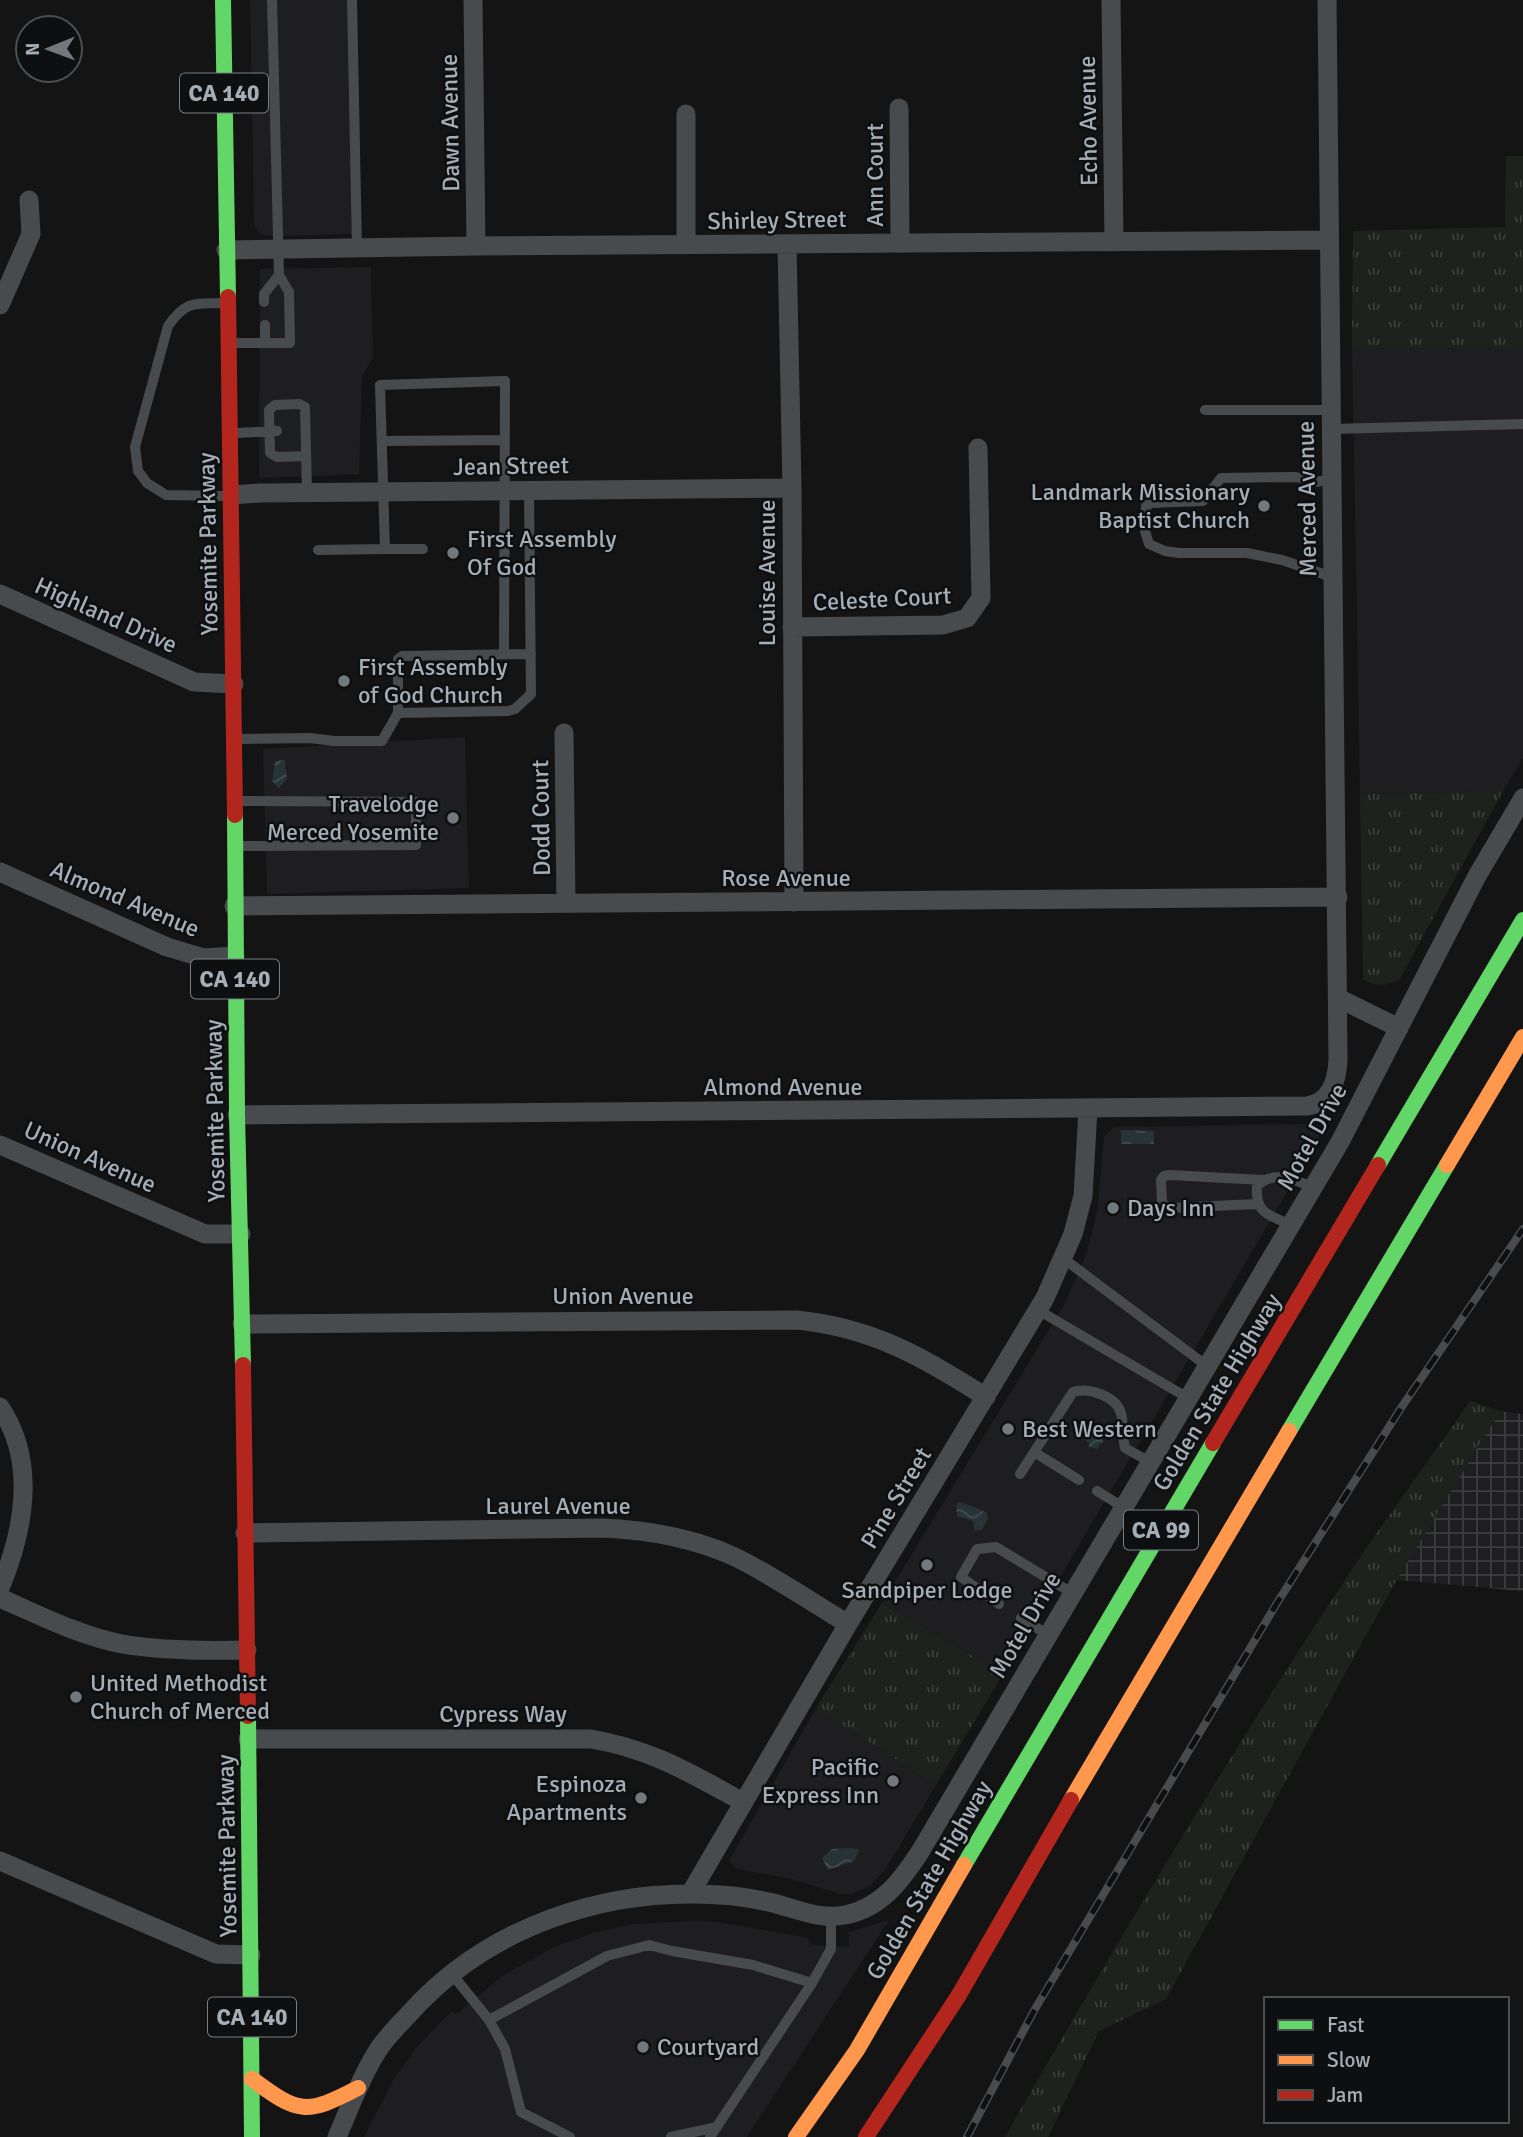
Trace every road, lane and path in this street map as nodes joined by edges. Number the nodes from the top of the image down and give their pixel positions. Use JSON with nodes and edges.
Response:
{"nodes":[{"id":1,"x":223,"y":0,"type":"edge"},
{"id":2,"x":272,"y":0,"type":"edge"},
{"id":3,"x":352,"y":0,"type":"edge"},
{"id":4,"x":473,"y":0,"type":"edge"},
{"id":5,"x":1111,"y":0,"type":"edge"},
{"id":6,"x":1327,"y":0,"type":"edge"},
{"id":7,"x":900,"y":108,"type":"dead end"},
{"id":8,"x":686,"y":114,"type":"dead end"},
{"id":9,"x":29,"y":200,"type":"dead end"},
{"id":10,"x":1329,"y":240,"type":"junction"},
{"id":11,"x":1114,"y":241,"type":"junction"},
{"id":12,"x":900,"y":243,"type":"junction"},
{"id":13,"x":787,"y":244,"type":"junction"},
{"id":14,"x":686,"y":245,"type":"junction"},
{"id":15,"x":476,"y":246,"type":"junction"},
{"id":16,"x":357,"y":248,"type":"junction"},
{"id":17,"x":226,"y":250,"type":"junction"},
{"id":18,"x":278,"y":250,"type":"junction"},
{"id":19,"x":279,"y":275,"type":"junction"},
{"id":20,"x":264,"y":302,"type":"dead end"},
{"id":21,"x":227,"y":303,"type":"junction"},
{"id":22,"x":0,"y":305,"type":"edge"},
{"id":23,"x":265,"y":325,"type":"dead end"},
{"id":24,"x":227,"y":343,"type":"junction"},
{"id":25,"x":265,"y":343,"type":"junction"},
{"id":26,"x":1205,"y":410,"type":"dead end"},
{"id":27,"x":1331,"y":419,"type":"junction"},
{"id":28,"x":1523,"y":424,"type":"edge"},
{"id":29,"x":273,"y":431,"type":"junction"},
{"id":30,"x":229,"y":433,"type":"junction"},
{"id":31,"x":504,"y":440,"type":"junction"},
{"id":32,"x":382,"y":441,"type":"junction"},
{"id":33,"x":978,"y":448,"type":"dead end"},
{"id":34,"x":306,"y":456,"type":"junction"},
{"id":35,"x":1331,"y":480,"type":"junction"},
{"id":36,"x":792,"y":488,"type":"junction"},
{"id":37,"x":506,"y":491,"type":"junction"},
{"id":38,"x":528,"y":491,"type":"junction"},
{"id":39,"x":384,"y":492,"type":"junction"},
{"id":40,"x":307,"y":493,"type":"junction"},
{"id":41,"x":231,"y":495,"type":"junction"},
{"id":42,"x":385,"y":549,"type":"junction"},
{"id":43,"x":422,"y":549,"type":"dead end"},
{"id":44,"x":318,"y":550,"type":"dead end"},
{"id":45,"x":1332,"y":577,"type":"junction"},
{"id":46,"x":0,"y":594,"type":"edge"},
{"id":47,"x":792,"y":627,"type":"junction"},
{"id":48,"x":504,"y":654,"type":"junction"},
{"id":49,"x":531,"y":654,"type":"junction"},
{"id":50,"x":233,"y":684,"type":"junction"},
{"id":51,"x":398,"y":713,"type":"junction"},
{"id":52,"x":564,"y":733,"type":"dead end"},
{"id":53,"x":234,"y":739,"type":"junction"},
{"id":54,"x":1523,"y":798,"type":"edge"},
{"id":55,"x":234,"y":801,"type":"junction"},
{"id":56,"x":283,"y":801,"type":"junction"},
{"id":57,"x":283,"y":813,"type":"dead end"},
{"id":58,"x":234,"y":846,"type":"junction"},
{"id":59,"x":0,"y":872,"type":"edge"},
{"id":60,"x":1338,"y":897,"type":"junction"},
{"id":61,"x":794,"y":902,"type":"junction"},
{"id":62,"x":566,"y":903,"type":"junction"},
{"id":63,"x":234,"y":906,"type":"junction"},
{"id":64,"x":1523,"y":920,"type":"edge"},
{"id":65,"x":235,"y":957,"type":"junction"},
{"id":66,"x":1338,"y":998,"type":"junction"},
{"id":67,"x":1399,"y":1028,"type":"junction"},
{"id":68,"x":1523,"y":1037,"type":"edge"},
{"id":69,"x":1327,"y":1096,"type":"joint"},
{"id":70,"x":1088,"y":1109,"type":"junction"},
{"id":71,"x":237,"y":1115,"type":"junction"},
{"id":72,"x":0,"y":1145,"type":"edge"},
{"id":73,"x":1263,"y":1180,"type":"junction"},
{"id":74,"x":1313,"y":1188,"type":"junction"},
{"id":75,"x":1257,"y":1205,"type":"junction"},
{"id":76,"x":1291,"y":1225,"type":"junction"},
{"id":77,"x":241,"y":1234,"type":"junction"},
{"id":78,"x":1064,"y":1259,"type":"junction"},
{"id":79,"x":1038,"y":1310,"type":"junction"},
{"id":80,"x":242,"y":1324,"type":"junction"},
{"id":81,"x":1207,"y":1366,"type":"junction"},
{"id":82,"x":986,"y":1397,"type":"junction"},
{"id":83,"x":1188,"y":1398,"type":"junction"},
{"id":84,"x":0,"y":1406,"type":"edge"},
{"id":85,"x":1034,"y":1452,"type":"junction"},
{"id":86,"x":1150,"y":1462,"type":"junction"},
{"id":87,"x":1020,"y":1474,"type":"dead end"},
{"id":88,"x":1079,"y":1480,"type":"dead end"},
{"id":89,"x":1097,"y":1491,"type":"dead end"},
{"id":90,"x":1123,"y":1507,"type":"junction"},
{"id":91,"x":245,"y":1533,"type":"junction"},
{"id":92,"x":0,"y":1588,"type":"edge"},
{"id":93,"x":1072,"y":1593,"type":"junction"},
{"id":94,"x":0,"y":1598,"type":"edge"},
{"id":95,"x":999,"y":1604,"type":"dead end"},
{"id":96,"x":1021,"y":1618,"type":"dead end"},
{"id":97,"x":848,"y":1624,"type":"junction"},
{"id":98,"x":1048,"y":1635,"type":"junction"},
{"id":99,"x":247,"y":1650,"type":"junction"},
{"id":100,"x":248,"y":1739,"type":"junction"},
{"id":101,"x":743,"y":1802,"type":"junction"},
{"id":102,"x":0,"y":1861,"type":"edge"},
{"id":103,"x":690,"y":1894,"type":"junction"},
{"id":104,"x":831,"y":1916,"type":"junction"},
{"id":105,"x":251,"y":1955,"type":"junction"},
{"id":106,"x":452,"y":1973,"type":"junction"},
{"id":107,"x":812,"y":1983,"type":"junction"},
{"id":108,"x":489,"y":2020,"type":"junction"},
{"id":109,"x":907,"y":2076,"type":"junction"},
{"id":110,"x":252,"y":2079,"type":"junction"},
{"id":111,"x":358,"y":2088,"type":"junction"},
{"id":112,"x":717,"y":2127,"type":"junction"},
{"id":113,"x":252,"y":2137,"type":"edge"},
{"id":114,"x":337,"y":2137,"type":"edge"},
{"id":115,"x":570,"y":2137,"type":"edge"},
{"id":116,"x":671,"y":2137,"type":"edge"},
{"id":117,"x":710,"y":2137,"type":"edge"},
{"id":118,"x":796,"y":2137,"type":"edge"},
{"id":119,"x":866,"y":2137,"type":"edge"},
{"id":120,"x":878,"y":2137,"type":"edge"}],
"edges":[{"from":1,"to":17,"type":"main road","name":"Yosemite Parkway","number":"CA 140"},
{"from":2,"to":18,"type":"lane"},
{"from":3,"to":16,"type":"lane"},
{"from":4,"to":15,"type":"street","name":"Dawn Avenue"},
{"from":5,"to":11,"type":"street","name":"Echo Avenue"},
{"from":6,"to":10,"type":"street","name":"Merced Avenue"},
{"from":7,"to":12,"type":"street","name":"Ann Court"},
{"from":8,"to":14,"type":"street"},
{"from":9,"to":22,"type":"street"},
{"from":10,"to":11,"type":"street","name":"Shirley Street"},
{"from":10,"to":27,"type":"street","name":"Merced Avenue"},
{"from":11,"to":12,"type":"street","name":"Shirley Street"},
{"from":12,"to":13,"type":"street","name":"Shirley Street"},
{"from":13,"to":14,"type":"street","name":"Shirley Street"},
{"from":13,"to":36,"type":"street","name":"Louise Avenue"},
{"from":14,"to":15,"type":"street","name":"Shirley Street"},
{"from":15,"to":16,"type":"street","name":"Shirley Street"},
{"from":16,"to":18,"type":"street","name":"Shirley Street"},
{"from":17,"to":18,"type":"street","name":"Shirley Street"},
{"from":17,"to":21,"type":"main road","name":"Yosemite Parkway","number":"CA 140"},
{"from":18,"to":19,"type":"lane"},
{"from":19,"to":20,"type":"lane"},
{"from":19,"to":25,"type":"lane"},
{"from":21,"to":24,"type":"main road","name":"Yosemite Parkway","number":"CA 140"},
{"from":21,"to":41,"type":"lane"},
{"from":23,"to":25,"type":"lane"},
{"from":24,"to":25,"type":"lane"},
{"from":24,"to":30,"type":"main road","name":"Yosemite Parkway","number":"CA 140"},
{"from":26,"to":27,"type":"lane"},
{"from":27,"to":28,"type":"lane"},
{"from":27,"to":35,"type":"street","name":"Merced Avenue"},
{"from":29,"to":30,"type":"lane"},
{"from":29,"to":34,"type":"lane"},
{"from":29,"to":34,"type":"lane"},
{"from":30,"to":41,"type":"main road","name":"Yosemite Parkway","number":"CA 140"},
{"from":31,"to":32,"type":"lane"},
{"from":31,"to":32,"type":"lane"},
{"from":31,"to":37,"type":"lane"},
{"from":32,"to":39,"type":"lane"},
{"from":33,"to":47,"type":"street","name":"Celeste Court"},
{"from":34,"to":40,"type":"lane"},
{"from":35,"to":45,"type":"street","name":"Merced Avenue"},
{"from":35,"to":45,"type":"lane"},
{"from":36,"to":38,"type":"street","name":"Jean Street"},
{"from":36,"to":47,"type":"street","name":"Louise Avenue"},
{"from":37,"to":38,"type":"street","name":"Jean Street"},
{"from":37,"to":39,"type":"street","name":"Jean Street"},
{"from":37,"to":48,"type":"lane"},
{"from":38,"to":49,"type":"lane"},
{"from":39,"to":40,"type":"street","name":"Jean Street"},
{"from":39,"to":42,"type":"lane"},
{"from":40,"to":41,"type":"street","name":"Jean Street"},
{"from":41,"to":50,"type":"main road","name":"Yosemite Parkway","number":"CA 140"},
{"from":42,"to":43,"type":"lane"},
{"from":42,"to":44,"type":"lane"},
{"from":45,"to":60,"type":"street","name":"Merced Avenue"},
{"from":46,"to":50,"type":"street","name":"Highland Drive"},
{"from":47,"to":61,"type":"street","name":"Louise Avenue"},
{"from":48,"to":49,"type":"lane"},
{"from":48,"to":51,"type":"lane"},
{"from":49,"to":51,"type":"lane"},
{"from":50,"to":53,"type":"main road","name":"Yosemite Parkway","number":"CA 140"},
{"from":51,"to":53,"type":"lane"},
{"from":52,"to":62,"type":"street","name":"Dodd Court"},
{"from":53,"to":55,"type":"main road","name":"Yosemite Parkway","number":"CA 140"},
{"from":54,"to":67,"type":"street","name":"Motel Drive"},
{"from":55,"to":56,"type":"lane"},
{"from":55,"to":58,"type":"main road","name":"Yosemite Parkway","number":"CA 140"},
{"from":56,"to":57,"type":"lane"},
{"from":56,"to":58,"type":"lane"},
{"from":58,"to":63,"type":"main road","name":"Yosemite Parkway","number":"CA 140"},
{"from":59,"to":65,"type":"street","name":"Almond Avenue"},
{"from":60,"to":61,"type":"street","name":"Rose Avenue"},
{"from":60,"to":66,"type":"street","name":"Merced Avenue"},
{"from":61,"to":62,"type":"street","name":"Rose Avenue"},
{"from":62,"to":63,"type":"street","name":"Rose Avenue"},
{"from":63,"to":65,"type":"main road","name":"Yosemite Parkway","number":"CA 140"},
{"from":64,"to":118,"type":"main road","name":"Golden State Highway","number":"CA 99"},
{"from":65,"to":71,"type":"main road","name":"Yosemite Parkway","number":"CA 140"},
{"from":66,"to":67,"type":"street"},
{"from":66,"to":69,"type":"street","name":"Merced Avenue"},
{"from":67,"to":74,"type":"street","name":"Motel Drive"},
{"from":68,"to":109,"type":"main road","number":"CA 99"},
{"from":69,"to":70,"type":"street","name":"Almond Avenue"},
{"from":70,"to":71,"type":"street","name":"Almond Avenue"},
{"from":70,"to":78,"type":"street","name":"Pine Street"},
{"from":71,"to":77,"type":"main road","name":"Yosemite Parkway","number":"CA 140"},
{"from":72,"to":77,"type":"street","name":"Union Avenue"},
{"from":73,"to":74,"type":"lane"},
{"from":73,"to":75,"type":"lane"},
{"from":73,"to":75,"type":"lane"},
{"from":74,"to":76,"type":"street","name":"Motel Drive"},
{"from":75,"to":76,"type":"lane"},
{"from":76,"to":81,"type":"street","name":"Motel Drive"},
{"from":77,"to":80,"type":"main road","name":"Yosemite Parkway","number":"CA 140"},
{"from":78,"to":79,"type":"street","name":"Pine Street"},
{"from":78,"to":81,"type":"lane"},
{"from":79,"to":82,"type":"street","name":"Pine Street"},
{"from":79,"to":83,"type":"lane"},
{"from":80,"to":82,"type":"street","name":"Union Avenue"},
{"from":80,"to":91,"type":"main road","name":"Yosemite Parkway","number":"CA 140"},
{"from":81,"to":83,"type":"street","name":"Motel Drive"},
{"from":82,"to":97,"type":"street","name":"Pine Street"},
{"from":83,"to":86,"type":"street","name":"Motel Drive"},
{"from":84,"to":92,"type":"street"},
{"from":85,"to":86,"type":"lane"},
{"from":85,"to":87,"type":"lane"},
{"from":85,"to":88,"type":"lane"},
{"from":86,"to":90,"type":"street","name":"Motel Drive"},
{"from":89,"to":90,"type":"lane"},
{"from":90,"to":93,"type":"street","name":"Motel Drive"},
{"from":91,"to":97,"type":"street","name":"Laurel Avenue"},
{"from":91,"to":99,"type":"main road","name":"Yosemite Parkway","number":"CA 140"},
{"from":93,"to":95,"type":"lane"},
{"from":93,"to":98,"type":"street","name":"Motel Drive"},
{"from":94,"to":99,"type":"street"},
{"from":96,"to":98,"type":"lane"},
{"from":97,"to":101,"type":"street","name":"Pine Street"},
{"from":98,"to":104,"type":"street","name":"Motel Drive"},
{"from":99,"to":100,"type":"main road","name":"Yosemite Parkway","number":"CA 140"},
{"from":100,"to":101,"type":"street","name":"Cypress Way"},
{"from":100,"to":105,"type":"main road","name":"Yosemite Parkway","number":"CA 140"},
{"from":101,"to":103,"type":"street","name":"Pine Street"},
{"from":102,"to":105,"type":"street"},
{"from":103,"to":104,"type":"street","name":"Motel Drive"},
{"from":103,"to":106,"type":"street","name":"Motel Drive"},
{"from":104,"to":107,"type":"lane"},
{"from":105,"to":110,"type":"main road","name":"Yosemite Parkway","number":"CA 140"},
{"from":106,"to":108,"type":"lane"},
{"from":106,"to":111,"type":"street","name":"Motel Drive"},
{"from":107,"to":108,"type":"lane"},
{"from":107,"to":112,"type":"lane"},
{"from":108,"to":115,"type":"lane"},
{"from":109,"to":119,"type":"main road","number":"CA 99"},
{"from":109,"to":120,"type":"main road"},
{"from":110,"to":111,"type":"main road"},
{"from":110,"to":113,"type":"main road","name":"Yosemite Parkway","number":"CA 140"},
{"from":111,"to":114,"type":"street","name":"Motel Drive"},
{"from":112,"to":116,"type":"lane"},
{"from":112,"to":117,"type":"lane"}]}
